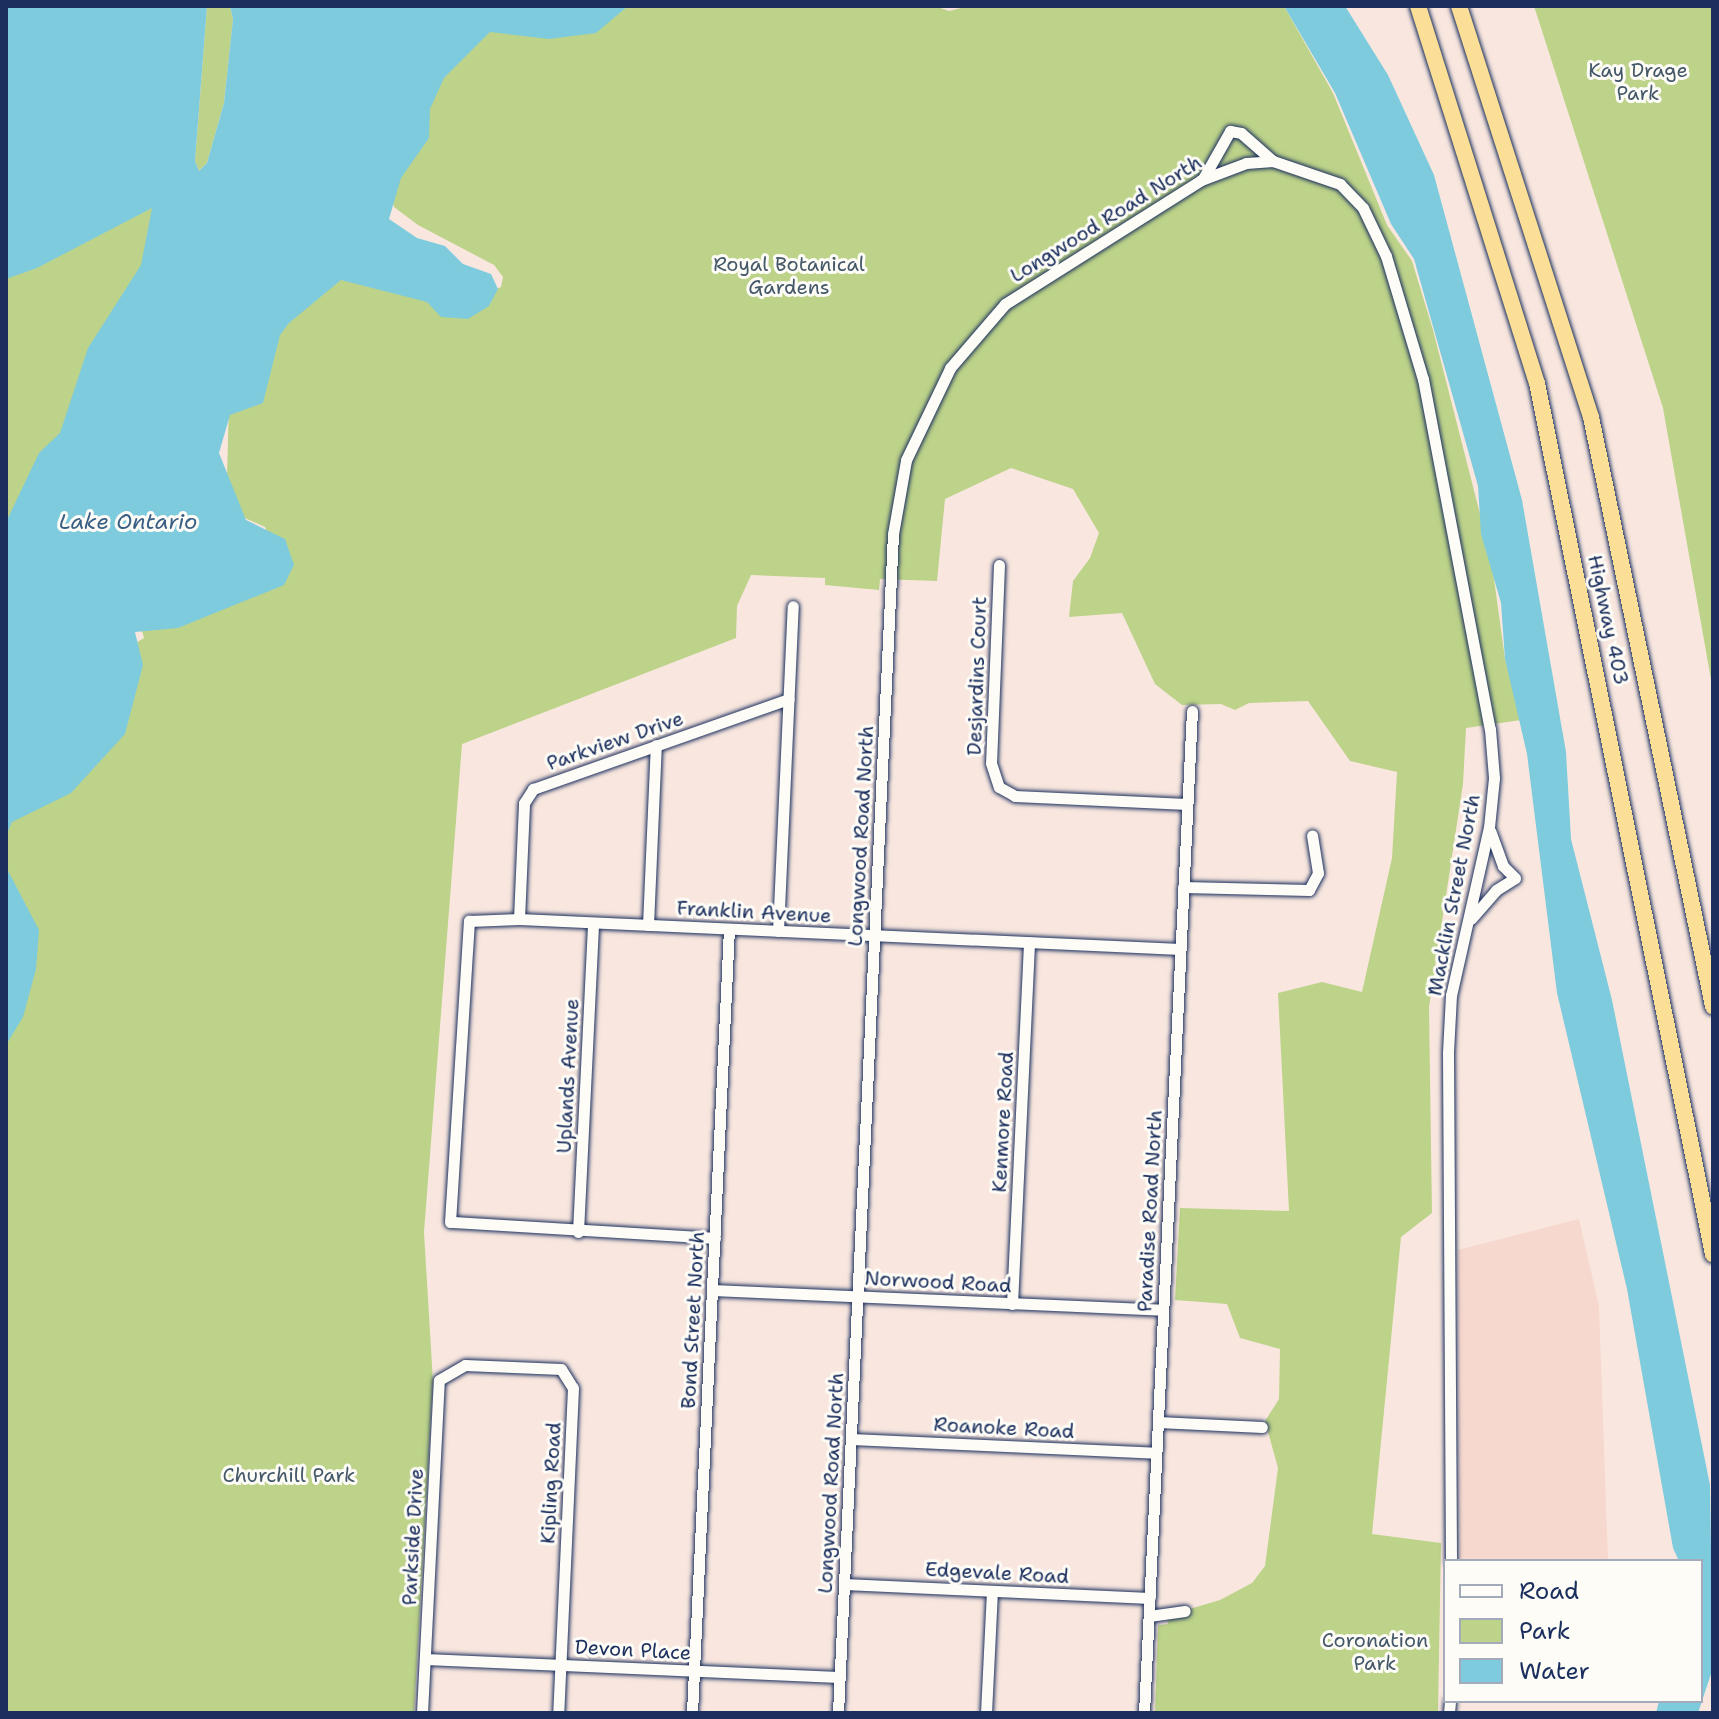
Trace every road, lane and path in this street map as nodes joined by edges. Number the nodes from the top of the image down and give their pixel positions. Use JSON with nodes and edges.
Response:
{"nodes":[{"id":1,"x":1418,"y":6,"type":"edge"},
{"id":2,"x":1459,"y":6,"type":"edge"},
{"id":3,"x":1275,"y":161,"type":"junction"},
{"id":4,"x":1201,"y":180,"type":"junction"},
{"id":5,"x":999,"y":565,"type":"dead end"},
{"id":6,"x":793,"y":606,"type":"dead end"},
{"id":7,"x":789,"y":699,"type":"junction"},
{"id":8,"x":1192,"y":711,"type":"dead end"},
{"id":9,"x":656,"y":745,"type":"junction"},
{"id":10,"x":1187,"y":804,"type":"junction"},
{"id":11,"x":1489,"y":827,"type":"junction"},
{"id":12,"x":1312,"y":835,"type":"dead end"},
{"id":13,"x":1183,"y":887,"type":"junction"},
{"id":14,"x":519,"y":919,"type":"junction"},
{"id":15,"x":593,"y":923,"type":"junction"},
{"id":16,"x":648,"y":925,"type":"junction"},
{"id":17,"x":1467,"y":925,"type":"junction"},
{"id":18,"x":729,"y":929,"type":"junction"},
{"id":19,"x":778,"y":931,"type":"junction"},
{"id":20,"x":874,"y":935,"type":"junction"},
{"id":21,"x":1029,"y":942,"type":"junction"},
{"id":22,"x":1180,"y":949,"type":"junction"},
{"id":23,"x":1713,"y":1006,"type":"edge"},
{"id":24,"x":578,"y":1232,"type":"junction"},
{"id":25,"x":715,"y":1238,"type":"junction"},
{"id":26,"x":1713,"y":1254,"type":"edge"},
{"id":27,"x":712,"y":1290,"type":"junction"},
{"id":28,"x":857,"y":1297,"type":"junction"},
{"id":29,"x":1012,"y":1304,"type":"junction"},
{"id":30,"x":1163,"y":1310,"type":"junction"},
{"id":31,"x":451,"y":1369,"type":"joint"},
{"id":32,"x":1158,"y":1422,"type":"junction"},
{"id":33,"x":1262,"y":1427,"type":"dead end"},
{"id":34,"x":851,"y":1439,"type":"junction"},
{"id":35,"x":1156,"y":1453,"type":"junction"},
{"id":36,"x":1451,"y":1559,"type":"edge"},
{"id":37,"x":844,"y":1584,"type":"junction"},
{"id":38,"x":992,"y":1591,"type":"junction"},
{"id":39,"x":1150,"y":1598,"type":"junction"},
{"id":40,"x":1185,"y":1611,"type":"dead end"},
{"id":41,"x":1149,"y":1616,"type":"junction"},
{"id":42,"x":425,"y":1659,"type":"junction"},
{"id":43,"x":560,"y":1665,"type":"junction"},
{"id":44,"x":694,"y":1671,"type":"junction"},
{"id":45,"x":839,"y":1677,"type":"junction"},
{"id":46,"x":422,"y":1713,"type":"edge"},
{"id":47,"x":558,"y":1713,"type":"edge"},
{"id":48,"x":692,"y":1713,"type":"edge"},
{"id":49,"x":838,"y":1713,"type":"edge"},
{"id":50,"x":986,"y":1713,"type":"edge"},
{"id":51,"x":1144,"y":1713,"type":"edge"}],
"edges":[{"from":1,"to":26,"type":"highway","name":"Highway 403"},
{"from":2,"to":23,"type":"highway","name":"Highway 403"},
{"from":3,"to":4,"type":"street","name":"Longwood Road North"},
{"from":3,"to":4,"type":"street"},
{"from":3,"to":11,"type":"street","name":"Macklin Street North"},
{"from":4,"to":20,"type":"street","name":"Longwood Road North"},
{"from":5,"to":10,"type":"street","name":"Desjardins Court"},
{"from":6,"to":7,"type":"street"},
{"from":7,"to":9,"type":"street","name":"Parkview Drive"},
{"from":7,"to":19,"type":"street"},
{"from":8,"to":10,"type":"street","name":"Paradise Road North"},
{"from":9,"to":14,"type":"street","name":"Parkview Drive"},
{"from":9,"to":16,"type":"street"},
{"from":10,"to":13,"type":"street","name":"Paradise Road North"},
{"from":11,"to":17,"type":"street","name":"Macklin Street North"},
{"from":11,"to":17,"type":"street"},
{"from":12,"to":13,"type":"street"},
{"from":13,"to":22,"type":"street","name":"Paradise Road North"},
{"from":14,"to":15,"type":"street","name":"Franklin Avenue"},
{"from":14,"to":24,"type":"street","name":"Franklin Avenue"},
{"from":15,"to":16,"type":"street","name":"Franklin Avenue"},
{"from":15,"to":24,"type":"street","name":"Uplands Avenue"},
{"from":16,"to":18,"type":"street","name":"Franklin Avenue"},
{"from":17,"to":36,"type":"street","name":"Macklin Street North"},
{"from":18,"to":19,"type":"street","name":"Franklin Avenue"},
{"from":18,"to":25,"type":"street","name":"Bond Street North"},
{"from":19,"to":20,"type":"street","name":"Franklin Avenue"},
{"from":20,"to":21,"type":"street","name":"Franklin Avenue"},
{"from":20,"to":28,"type":"street","name":"Longwood Road North"},
{"from":21,"to":22,"type":"street","name":"Franklin Avenue"},
{"from":21,"to":29,"type":"street","name":"Kenmore Road"},
{"from":22,"to":30,"type":"street","name":"Paradise Road North"},
{"from":24,"to":25,"type":"street"},
{"from":25,"to":27,"type":"street","name":"Bond Street North"},
{"from":27,"to":28,"type":"street","name":"Norwood Road"},
{"from":27,"to":44,"type":"street","name":"Bond Street North"},
{"from":28,"to":29,"type":"street","name":"Norwood Road"},
{"from":28,"to":34,"type":"street","name":"Longwood Road North"},
{"from":29,"to":30,"type":"street","name":"Norwood Road"},
{"from":30,"to":32,"type":"street","name":"Paradise Road North"},
{"from":31,"to":42,"type":"street","name":"Parkside Drive"},
{"from":31,"to":43,"type":"street","name":"Kipling Road"},
{"from":32,"to":33,"type":"street"},
{"from":32,"to":35,"type":"street","name":"Paradise Road North"},
{"from":34,"to":35,"type":"street","name":"Roanoke Road"},
{"from":34,"to":37,"type":"street","name":"Longwood Road North"},
{"from":35,"to":39,"type":"street","name":"Paradise Road North"},
{"from":37,"to":38,"type":"street","name":"Edgevale Road"},
{"from":37,"to":45,"type":"street","name":"Longwood Road North"},
{"from":38,"to":39,"type":"street","name":"Edgevale Road"},
{"from":38,"to":50,"type":"street"},
{"from":39,"to":41,"type":"street","name":"Paradise Road North"},
{"from":40,"to":41,"type":"street"},
{"from":41,"to":51,"type":"street","name":"Paradise Road North"},
{"from":42,"to":43,"type":"street","name":"Devon Place"},
{"from":42,"to":46,"type":"street","name":"Parkside Drive"},
{"from":43,"to":44,"type":"street","name":"Devon Place"},
{"from":43,"to":47,"type":"street","name":"Kipling Road"},
{"from":44,"to":45,"type":"street","name":"Devon Place"},
{"from":44,"to":48,"type":"street","name":"Bond Street North"},
{"from":45,"to":49,"type":"street","name":"Longwood Road North"}]}
